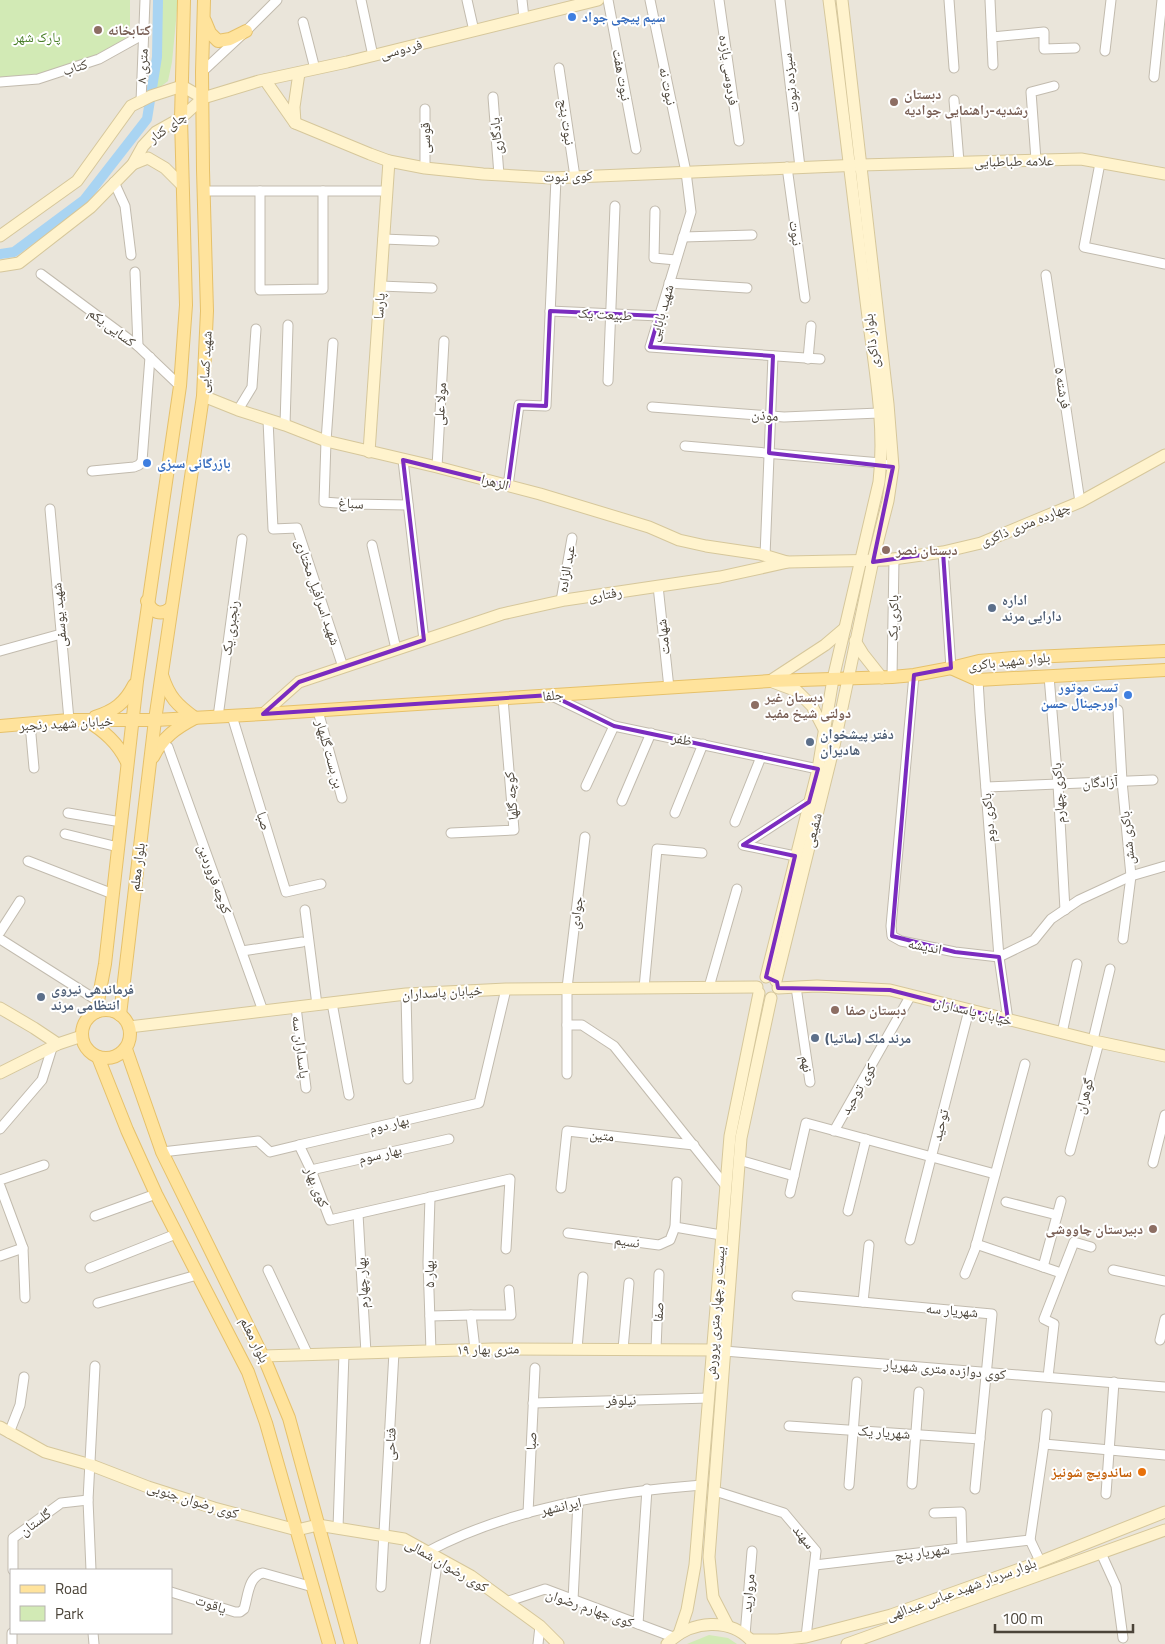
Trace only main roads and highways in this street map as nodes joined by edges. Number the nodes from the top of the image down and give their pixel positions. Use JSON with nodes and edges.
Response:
{"nodes":[{"id":1,"x":184,"y":0,"type":"edge"},
{"id":2,"x":204,"y":0,"type":"edge"},
{"id":3,"x":204,"y":18,"type":"junction"},
{"id":4,"x":246,"y":31,"type":"road end"},
{"id":5,"x":147,"y":601,"type":"junction"},
{"id":6,"x":171,"y":608,"type":"junction"},
{"id":7,"x":1165,"y":651,"type":"edge"},
{"id":8,"x":951,"y":668,"type":"junction"},
{"id":9,"x":1165,"y":670,"type":"edge"},
{"id":10,"x":162,"y":673,"type":"junction"},
{"id":11,"x":137,"y":681,"type":"junction"},
{"id":12,"x":195,"y":718,"type":"junction"},
{"id":13,"x":86,"y":720,"type":"junction"},
{"id":14,"x":132,"y":720,"type":"junction"},
{"id":15,"x":155,"y":720,"type":"junction"},
{"id":16,"x":0,"y":726,"type":"edge"},
{"id":17,"x":127,"y":762,"type":"junction"},
{"id":18,"x":150,"y":763,"type":"junction"},
{"id":19,"x":97,"y":1006,"type":"junction"},
{"id":20,"x":120,"y":1014,"type":"junction"},
{"id":21,"x":126,"y":1049,"type":"junction"},
{"id":22,"x":98,"y":1057,"type":"junction"},
{"id":23,"x":329,"y":1644,"type":"edge"},
{"id":24,"x":351,"y":1644,"type":"edge"}],
"edges":[{"from":1,"to":5,"type":"main road","name":"شهید کسایی"},
{"from":2,"to":3,"type":"main road","name":"شهید کسایی"},
{"from":3,"to":4,"type":"main road"},
{"from":3,"to":6,"type":"main road","name":"شهید کسایی"},
{"from":5,"to":6,"type":"main road"},
{"from":5,"to":11,"type":"main road","name":"شهید کسایی"},
{"from":6,"to":10,"type":"main road","name":"شهید کسایی"},
{"from":7,"to":8,"type":"main road","name":"بلوار شهید باکری"},
{"from":8,"to":9,"type":"main road","name":"بلوار شهید باکری"},
{"from":8,"to":12,"type":"main road","name":"جلفا"},
{"from":10,"to":12,"type":"main road"},
{"from":10,"to":15,"type":"main road","name":"شهید کسایی"},
{"from":11,"to":13,"type":"main road"},
{"from":11,"to":14,"type":"main road","name":"شهید کسایی"},
{"from":12,"to":15,"type":"main road","name":"جلفا"},
{"from":12,"to":18,"type":"main road"},
{"from":13,"to":14,"type":"main road","name":"خیابان شهید رنجبر"},
{"from":13,"to":16,"type":"main road","name":"خیابان شهید رنجبر"},
{"from":13,"to":17,"type":"main road"},
{"from":14,"to":15,"type":"main road","name":"خیابان شهید رنجبر"},
{"from":14,"to":17,"type":"main road","name":"بلوار معلم"},
{"from":15,"to":18,"type":"main road","name":"بلوار معلم"},
{"from":17,"to":19,"type":"main road","name":"بلوار معلم"},
{"from":18,"to":20,"type":"main road","name":"بلوار معلم"},
{"from":19,"to":20,"type":"main road"},
{"from":19,"to":22,"type":"main road"},
{"from":20,"to":21,"type":"main road"},
{"from":21,"to":22,"type":"main road"},
{"from":21,"to":24,"type":"main road","name":"بلوار معلم"},
{"from":22,"to":23,"type":"main road","name":"بلوار معلم"}]}
